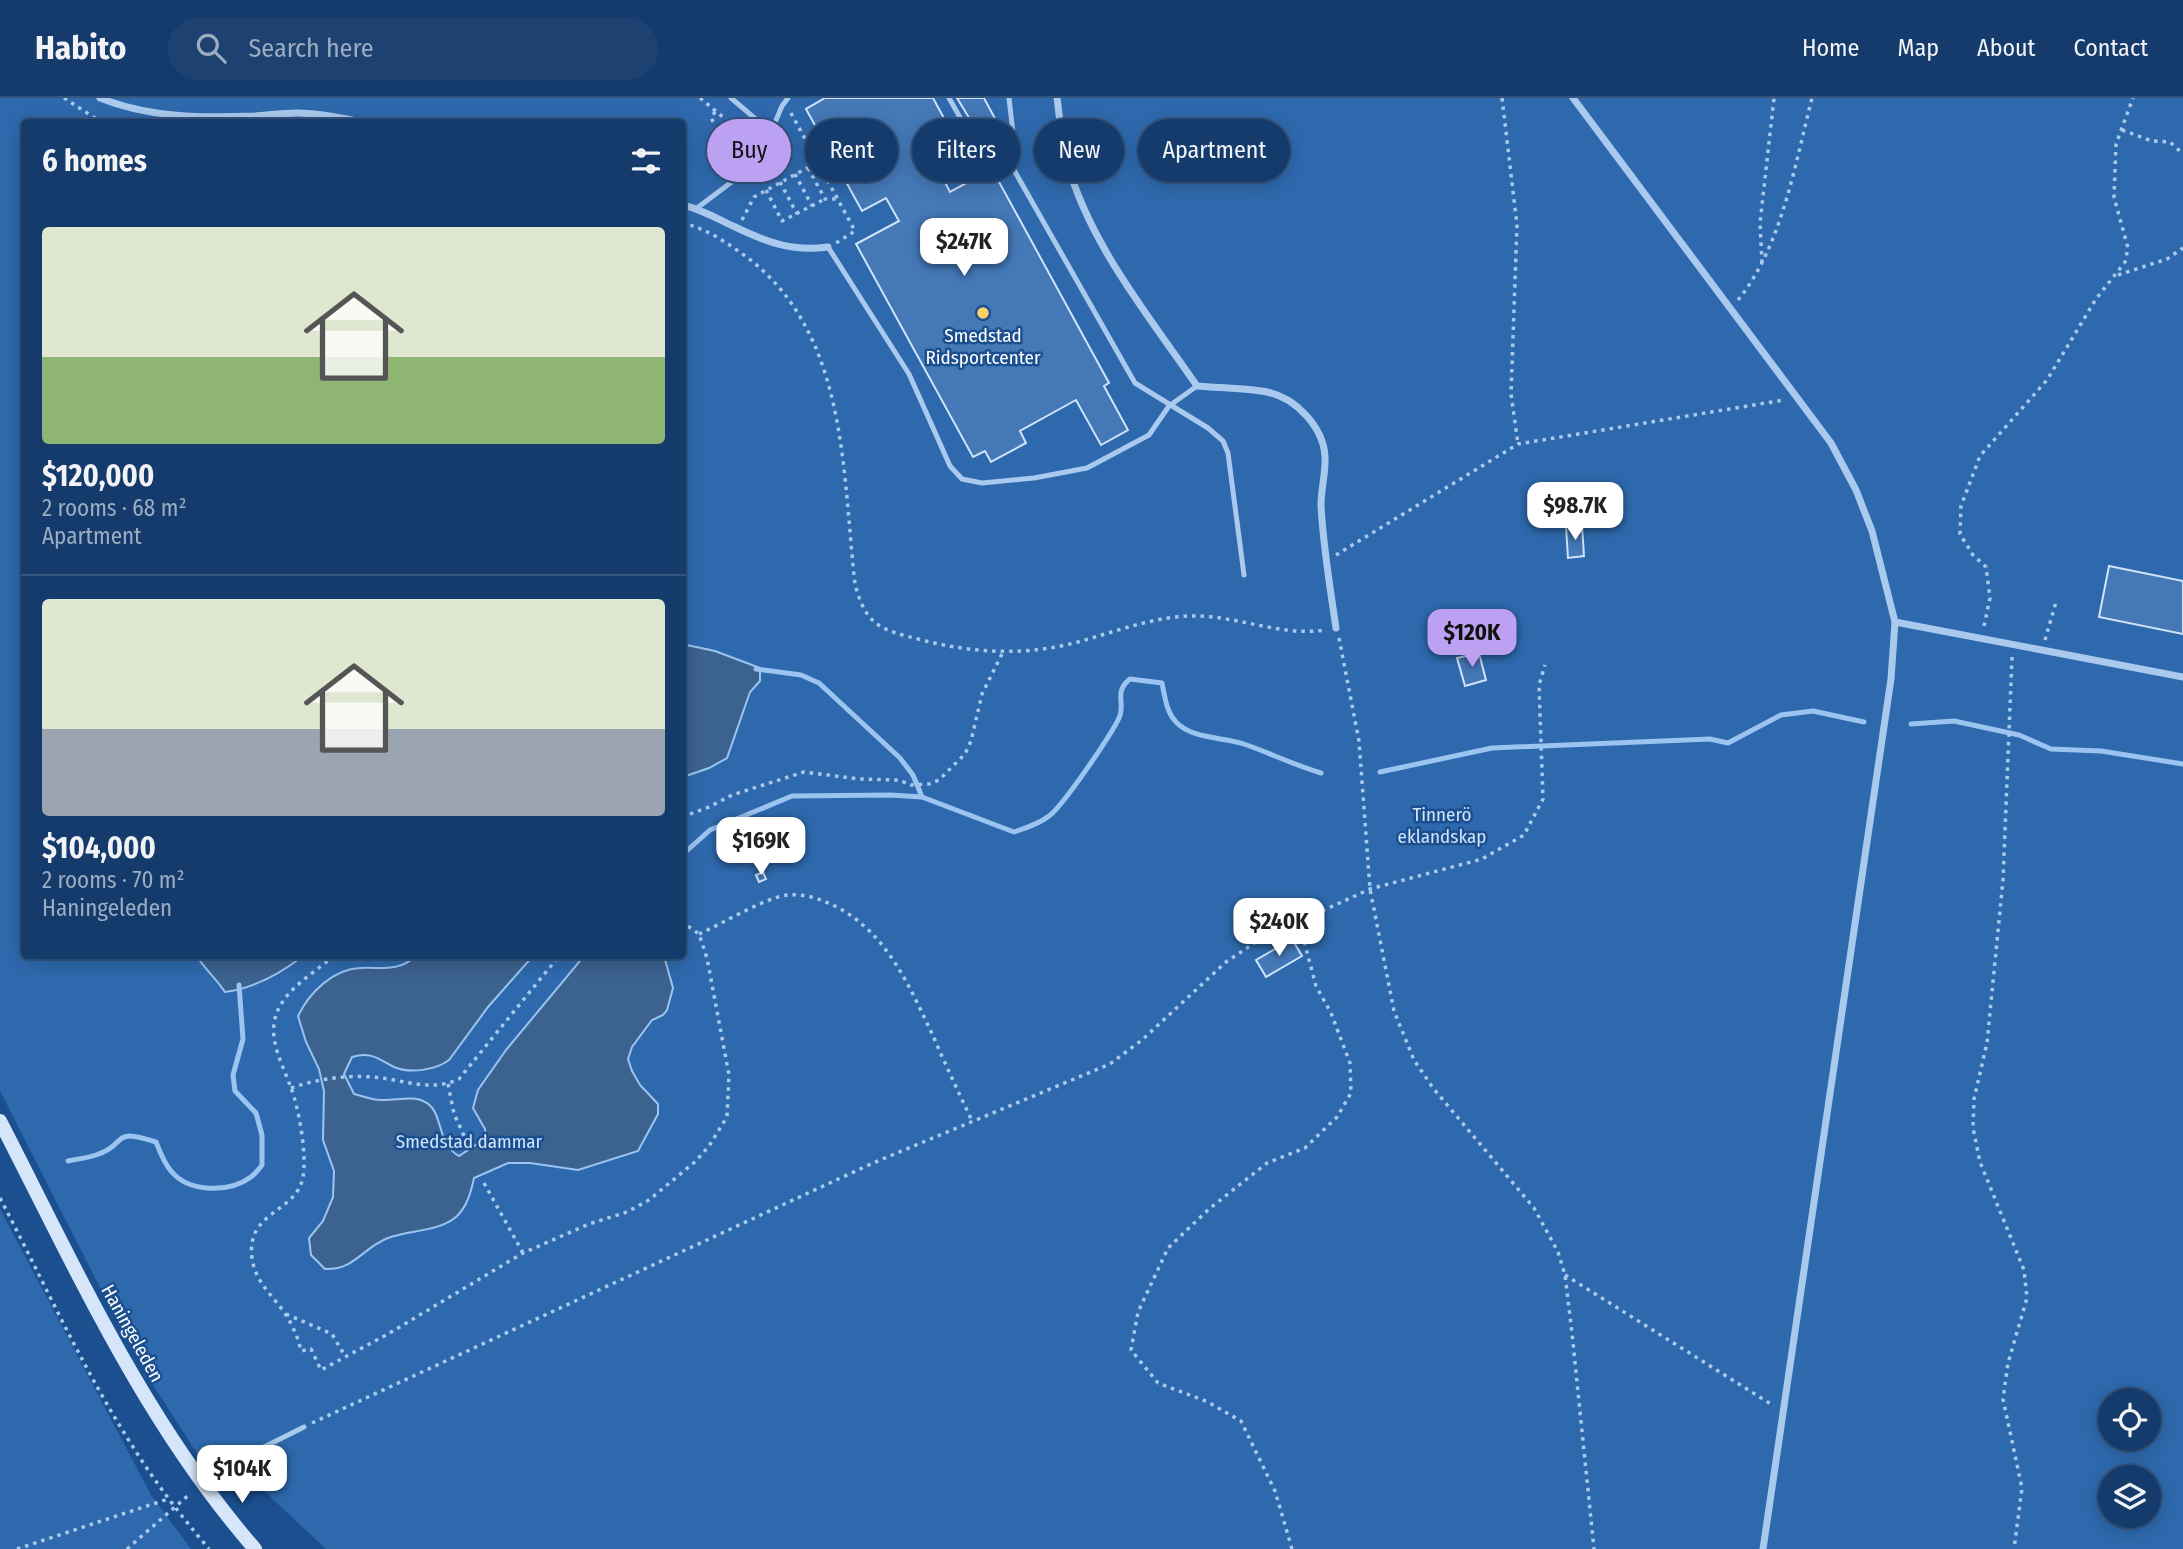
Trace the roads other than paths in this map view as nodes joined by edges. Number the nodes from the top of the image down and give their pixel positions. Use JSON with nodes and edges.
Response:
{"nodes":[{"id":1,"x":100,"y":98,"type":"edge"},
{"id":2,"x":731,"y":98,"type":"edge"},
{"id":3,"x":949,"y":98,"type":"edge"},
{"id":4,"x":1009,"y":98,"type":"edge"},
{"id":5,"x":1057,"y":98,"type":"edge"},
{"id":6,"x":1573,"y":98,"type":"edge"},
{"id":7,"x":787,"y":100,"type":"edge"},
{"id":8,"x":348,"y":119,"type":"edge"},
{"id":9,"x":756,"y":119,"type":"edge"},
{"id":10,"x":778,"y":119,"type":"edge"},
{"id":11,"x":961,"y":119,"type":"edge"},
{"id":12,"x":1011,"y":119,"type":"edge"},
{"id":13,"x":1020,"y":181,"type":"edge"},
{"id":14,"x":732,"y":182,"type":"edge"},
{"id":15,"x":686,"y":206,"type":"edge"},
{"id":16,"x":697,"y":208,"type":"junction"},
{"id":17,"x":828,"y":247,"type":"joint"},
{"id":18,"x":1197,"y":386,"type":"junction"},
{"id":19,"x":1169,"y":406,"type":"junction"},
{"id":20,"x":1244,"y":575,"type":"dead end"},
{"id":21,"x":1895,"y":622,"type":"junction"},
{"id":22,"x":1336,"y":628,"type":"road end"},
{"id":23,"x":2183,"y":677,"type":"edge"},
{"id":24,"x":0,"y":1121,"type":"edge"},
{"id":25,"x":304,"y":1427,"type":"road end"},
{"id":26,"x":203,"y":1484,"type":"junction"},
{"id":27,"x":256,"y":1549,"type":"edge"},
{"id":28,"x":1763,"y":1549,"type":"edge"}],
"edges":[{"from":1,"to":8,"type":"street"},
{"from":2,"to":9,"type":"lane"},
{"from":3,"to":11,"type":"lane"},
{"from":4,"to":12,"type":"lane"},
{"from":5,"to":18,"type":"street"},
{"from":6,"to":21,"type":"street"},
{"from":7,"to":10,"type":"lane"},
{"from":13,"to":19,"type":"lane"},
{"from":14,"to":16,"type":"lane"},
{"from":15,"to":16,"type":"street"},
{"from":16,"to":17,"type":"street"},
{"from":17,"to":19,"type":"lane"},
{"from":18,"to":19,"type":"lane"},
{"from":18,"to":22,"type":"street"},
{"from":19,"to":20,"type":"lane"},
{"from":21,"to":23,"type":"street"},
{"from":21,"to":28,"type":"street"},
{"from":24,"to":26,"type":"main road","name":"Haningeleden"},
{"from":25,"to":26,"type":"lane"},
{"from":26,"to":27,"type":"main road","name":"Haningeleden"}]}
